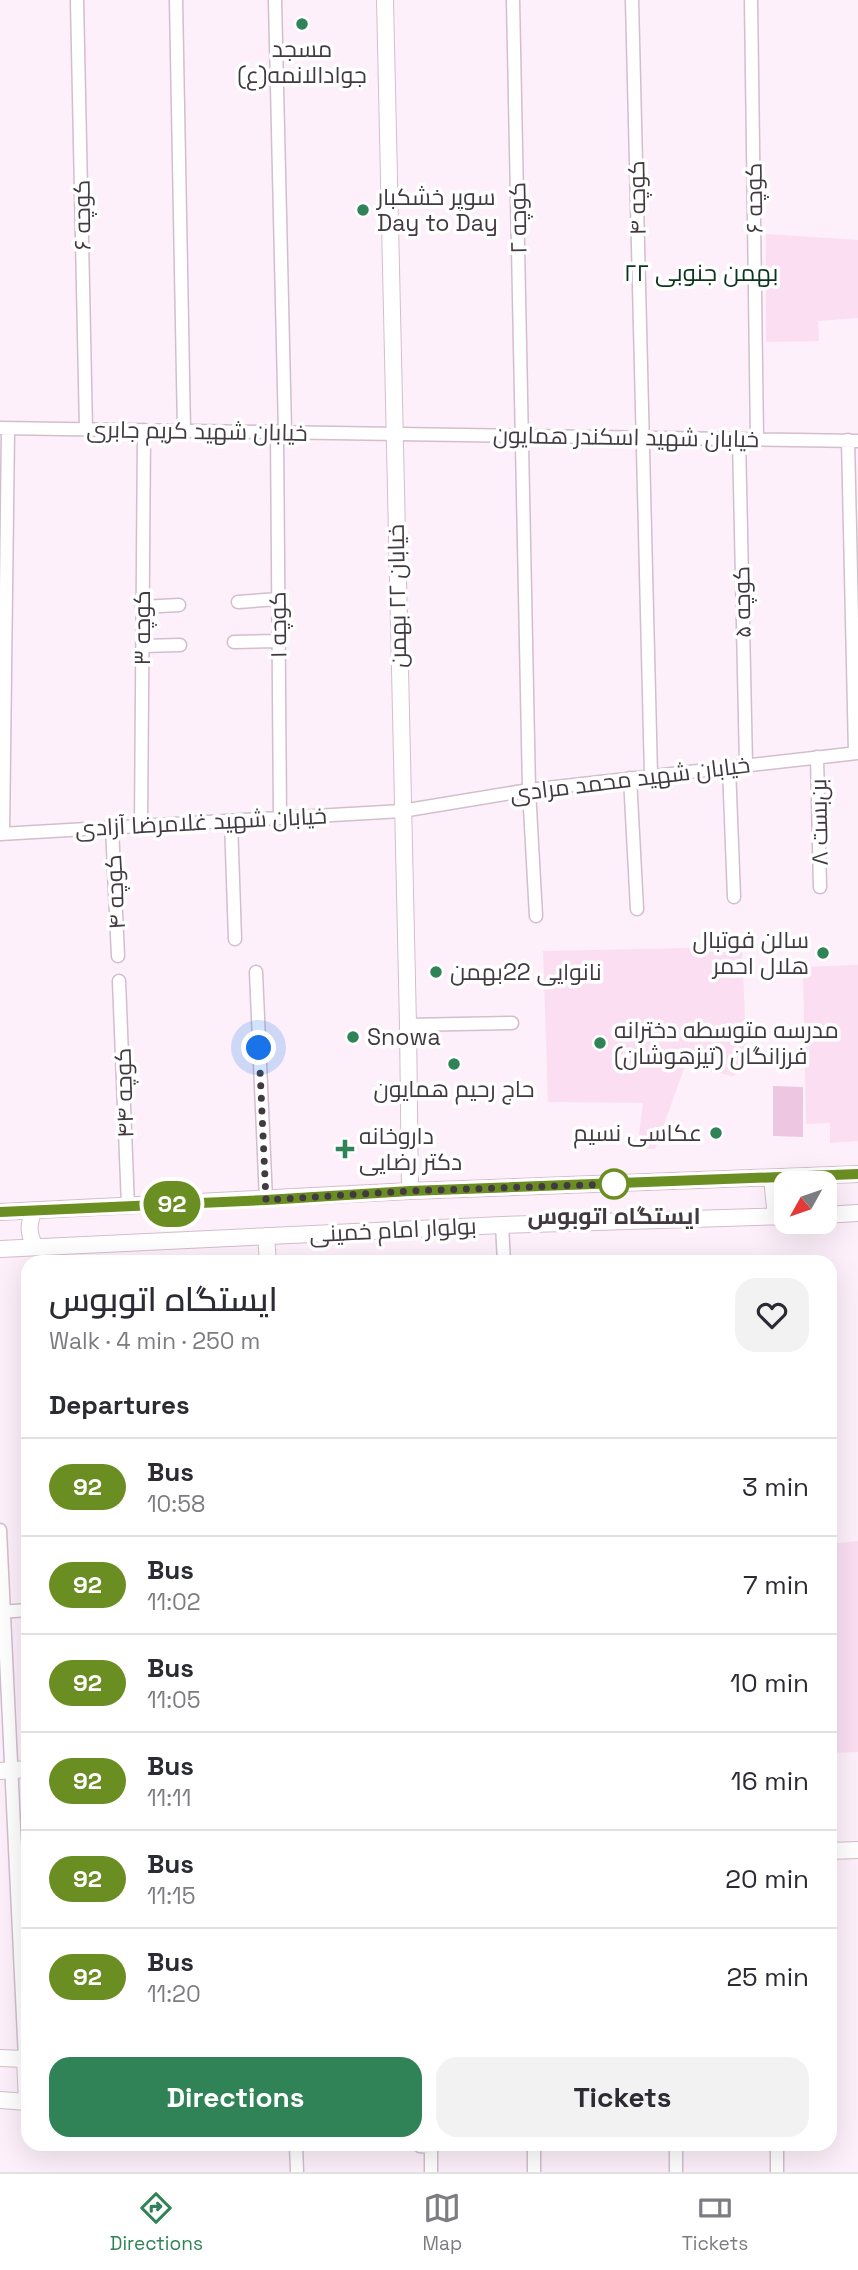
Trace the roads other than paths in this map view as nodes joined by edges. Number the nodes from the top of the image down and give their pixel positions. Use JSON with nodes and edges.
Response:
{"nodes":[{"id":1,"x":77,"y":0,"type":"edge"},
{"id":2,"x":176,"y":0,"type":"edge"},
{"id":3,"x":275,"y":0,"type":"edge"},
{"id":4,"x":385,"y":0,"type":"edge"},
{"id":5,"x":513,"y":0,"type":"edge"},
{"id":6,"x":632,"y":0,"type":"edge"},
{"id":7,"x":751,"y":0,"type":"edge"},
{"id":8,"x":4,"y":428,"type":"edge"},
{"id":9,"x":86,"y":430,"type":"junction"},
{"id":10,"x":144,"y":430,"type":"junction"},
{"id":11,"x":184,"y":431,"type":"junction"},
{"id":12,"x":281,"y":432,"type":"junction"},
{"id":13,"x":394,"y":434,"type":"junction"},
{"id":14,"x":523,"y":436,"type":"junction"},
{"id":15,"x":642,"y":438,"type":"junction"},
{"id":16,"x":739,"y":439,"type":"junction"},
{"id":17,"x":757,"y":439,"type":"junction"},
{"id":18,"x":853,"y":440,"type":"edge"},
{"id":19,"x":278,"y":599,"type":"junction"},
{"id":20,"x":238,"y":602,"type":"dead end"},
{"id":21,"x":179,"y":605,"type":"dead end"},
{"id":22,"x":142,"y":607,"type":"junction"},
{"id":23,"x":278,"y":641,"type":"junction"},
{"id":24,"x":234,"y":642,"type":"dead end"},
{"id":25,"x":180,"y":645,"type":"dead end"},
{"id":26,"x":143,"y":646,"type":"junction"},
{"id":27,"x":857,"y":753,"type":"edge"},
{"id":28,"x":817,"y":757,"type":"junction"},
{"id":29,"x":746,"y":765,"type":"junction"},
{"id":30,"x":729,"y":767,"type":"junction"},
{"id":31,"x":651,"y":776,"type":"junction"},
{"id":32,"x":630,"y":778,"type":"junction"},
{"id":33,"x":529,"y":790,"type":"junction"},
{"id":34,"x":402,"y":811,"type":"junction"},
{"id":35,"x":279,"y":818,"type":"junction"},
{"id":36,"x":231,"y":821,"type":"junction"},
{"id":37,"x":141,"y":826,"type":"junction"},
{"id":38,"x":112,"y":827,"type":"junction"},
{"id":39,"x":2,"y":834,"type":"edge"},
{"id":40,"x":820,"y":887,"type":"dead end"},
{"id":41,"x":734,"y":897,"type":"dead end"},
{"id":42,"x":637,"y":909,"type":"dead end"},
{"id":43,"x":536,"y":915,"type":"dead end"},
{"id":44,"x":235,"y":939,"type":"dead end"},
{"id":45,"x":118,"y":956,"type":"dead end"},
{"id":46,"x":256,"y":972,"type":"dead end"},
{"id":47,"x":119,"y":981,"type":"dead end"},
{"id":48,"x":512,"y":1023,"type":"dead end"},
{"id":49,"x":408,"y":1025,"type":"junction"},
{"id":50,"x":858,"y":1174,"type":"edge"},
{"id":51,"x":772,"y":1178,"type":"junction"},
{"id":52,"x":774,"y":1186,"type":"edge"},
{"id":53,"x":410,"y":1191,"type":"junction"},
{"id":54,"x":266,"y":1200,"type":"junction"},
{"id":55,"x":128,"y":1206,"type":"junction"},
{"id":56,"x":34,"y":1210,"type":"junction"},
{"id":57,"x":0,"y":1212,"type":"edge"},
{"id":58,"x":858,"y":1213,"type":"edge"},
{"id":59,"x":837,"y":1214,"type":"edge"},
{"id":60,"x":774,"y":1216,"type":"edge"},
{"id":61,"x":502,"y":1225,"type":"junction"},
{"id":62,"x":266,"y":1236,"type":"junction"},
{"id":63,"x":35,"y":1247,"type":"junction"},
{"id":64,"x":0,"y":1249,"type":"edge"},
{"id":65,"x":267,"y":1255,"type":"edge"},
{"id":66,"x":504,"y":1255,"type":"edge"},
{"id":67,"x":0,"y":1530,"type":"edge"},
{"id":68,"x":2,"y":1611,"type":"edge"},
{"id":69,"x":21,"y":1611,"type":"edge"},
{"id":70,"x":13,"y":1770,"type":"edge"},
{"id":71,"x":858,"y":1850,"type":"edge"},
{"id":72,"x":837,"y":1851,"type":"edge"},
{"id":73,"x":21,"y":1948,"type":"edge"},
{"id":74,"x":0,"y":2058,"type":"edge"},
{"id":75,"x":21,"y":2059,"type":"edge"},
{"id":76,"x":0,"y":2100,"type":"edge"},
{"id":77,"x":21,"y":2102,"type":"edge"},
{"id":78,"x":296,"y":2151,"type":"edge"},
{"id":79,"x":431,"y":2151,"type":"edge"},
{"id":80,"x":534,"y":2151,"type":"edge"},
{"id":81,"x":676,"y":2151,"type":"edge"},
{"id":82,"x":777,"y":2151,"type":"edge"},
{"id":83,"x":297,"y":2172,"type":"edge"},
{"id":84,"x":431,"y":2172,"type":"edge"},
{"id":85,"x":534,"y":2172,"type":"edge"},
{"id":86,"x":676,"y":2172,"type":"edge"},
{"id":87,"x":777,"y":2172,"type":"edge"}],
"edges":[{"from":1,"to":9,"type":"street","name":"کوچه ۶"},
{"from":2,"to":11,"type":"street"},
{"from":3,"to":12,"type":"street"},
{"from":4,"to":13,"type":"main road","name":"خیابان ۲۲ بهمن"},
{"from":5,"to":14,"type":"street","name":"کوچه ۲"},
{"from":6,"to":15,"type":"street","name":"کوچه ۴"},
{"from":7,"to":17,"type":"street","name":"کوچه ۶"},
{"from":8,"to":9,"type":"street","name":"خیابان شهید کریم جابری"},
{"from":8,"to":39,"type":"street"},
{"from":9,"to":10,"type":"street","name":"خیابان شهید کریم جابری"},
{"from":10,"to":11,"type":"street","name":"خیابان شهید کریم جابری"},
{"from":10,"to":22,"type":"street","name":"کوچه ۳"},
{"from":11,"to":12,"type":"street","name":"خیابان شهید کریم جابری"},
{"from":12,"to":13,"type":"street","name":"خیابان شهید کریم جابری"},
{"from":12,"to":19,"type":"street","name":"کوچه ۱"},
{"from":13,"to":14,"type":"street","name":"خیابان شهید اسکندر همایون"},
{"from":13,"to":34,"type":"main road","name":"خیابان ۲۲ بهمن"},
{"from":14,"to":15,"type":"street","name":"خیابان شهید اسکندر همایون"},
{"from":14,"to":33,"type":"street"},
{"from":15,"to":16,"type":"street","name":"خیابان شهید اسکندر همایون"},
{"from":15,"to":31,"type":"street"},
{"from":16,"to":17,"type":"street","name":"خیابان شهید اسکندر همایون"},
{"from":16,"to":29,"type":"street","name":"کوچه ۵"},
{"from":17,"to":18,"type":"street","name":"خیابان شهید اسکندر همایون"},
{"from":18,"to":27,"type":"street"},
{"from":19,"to":20,"type":"street"},
{"from":19,"to":23,"type":"street","name":"کوچه ۱"},
{"from":21,"to":22,"type":"street"},
{"from":22,"to":26,"type":"street","name":"کوچه ۳"},
{"from":23,"to":24,"type":"street"},
{"from":23,"to":35,"type":"street","name":"کوچه ۱"},
{"from":25,"to":26,"type":"street"},
{"from":26,"to":37,"type":"street","name":"کوچه ۳"},
{"from":27,"to":28,"type":"street","name":"خیابان شهید محمد مرادی"},
{"from":28,"to":29,"type":"street","name":"خیابان شهید محمد مرادی"},
{"from":28,"to":40,"type":"street","name":"بن‌بست ۸"},
{"from":29,"to":30,"type":"street","name":"خیابان شهید محمد مرادی"},
{"from":30,"to":31,"type":"street","name":"خیابان شهید محمد مرادی"},
{"from":30,"to":41,"type":"street"},
{"from":31,"to":32,"type":"street","name":"خیابان شهید محمد مرادی"},
{"from":32,"to":33,"type":"street","name":"خیابان شهید محمد مرادی"},
{"from":32,"to":42,"type":"street"},
{"from":33,"to":34,"type":"street","name":"خیابان شهید محمد مرادی"},
{"from":33,"to":43,"type":"street"},
{"from":34,"to":35,"type":"street","name":"خیابان شهید غلامرضا آزادی"},
{"from":34,"to":49,"type":"main road","name":"خیابان ۲۲ بهمن"},
{"from":35,"to":36,"type":"street","name":"خیابان شهید غلامرضا آزادی"},
{"from":36,"to":37,"type":"street","name":"خیابان شهید غلامرضا آزادی"},
{"from":36,"to":44,"type":"street"},
{"from":37,"to":38,"type":"street","name":"خیابان شهید غلامرضا آزادی"},
{"from":38,"to":39,"type":"street","name":"خیابان شهید غلامرضا آزادی"},
{"from":38,"to":45,"type":"street","name":"کوچه ۴"},
{"from":46,"to":54,"type":"street"},
{"from":47,"to":55,"type":"street","name":"کوچه ۴۴"},
{"from":48,"to":49,"type":"street"},
{"from":49,"to":53,"type":"main road","name":"خیابان ۲۲ بهمن"},
{"from":50,"to":51,"type":"main road","name":"بولوار امام خمینی"},
{"from":51,"to":52,"type":"main road"},
{"from":51,"to":53,"type":"main road","name":"بولوار امام خمینی"},
{"from":53,"to":54,"type":"main road","name":"بولوار امام خمینی"},
{"from":54,"to":55,"type":"main road","name":"بولوار امام خمینی"},
{"from":55,"to":56,"type":"main road","name":"بولوار امام خمینی"},
{"from":56,"to":57,"type":"main road","name":"بولوار امام خمینی"},
{"from":56,"to":63,"type":"main road"},
{"from":58,"to":59,"type":"main road"},
{"from":60,"to":61,"type":"main road","name":"بولوار امام خمینی"},
{"from":61,"to":62,"type":"main road","name":"بولوار امام خمینی"},
{"from":61,"to":66,"type":"street"},
{"from":62,"to":63,"type":"main road","name":"بولوار امام خمینی"},
{"from":62,"to":65,"type":"main road"},
{"from":63,"to":64,"type":"main road","name":"بولوار امام خمینی"},
{"from":67,"to":68,"type":"street"},
{"from":68,"to":69,"type":"street"},
{"from":68,"to":70,"type":"street"},
{"from":70,"to":73,"type":"street"},
{"from":71,"to":72,"type":"main road"},
{"from":74,"to":75,"type":"main road"},
{"from":76,"to":77,"type":"main road"},
{"from":78,"to":83,"type":"street"},
{"from":79,"to":84,"type":"street"},
{"from":80,"to":85,"type":"street"},
{"from":81,"to":86,"type":"street"},
{"from":82,"to":87,"type":"street"}]}
